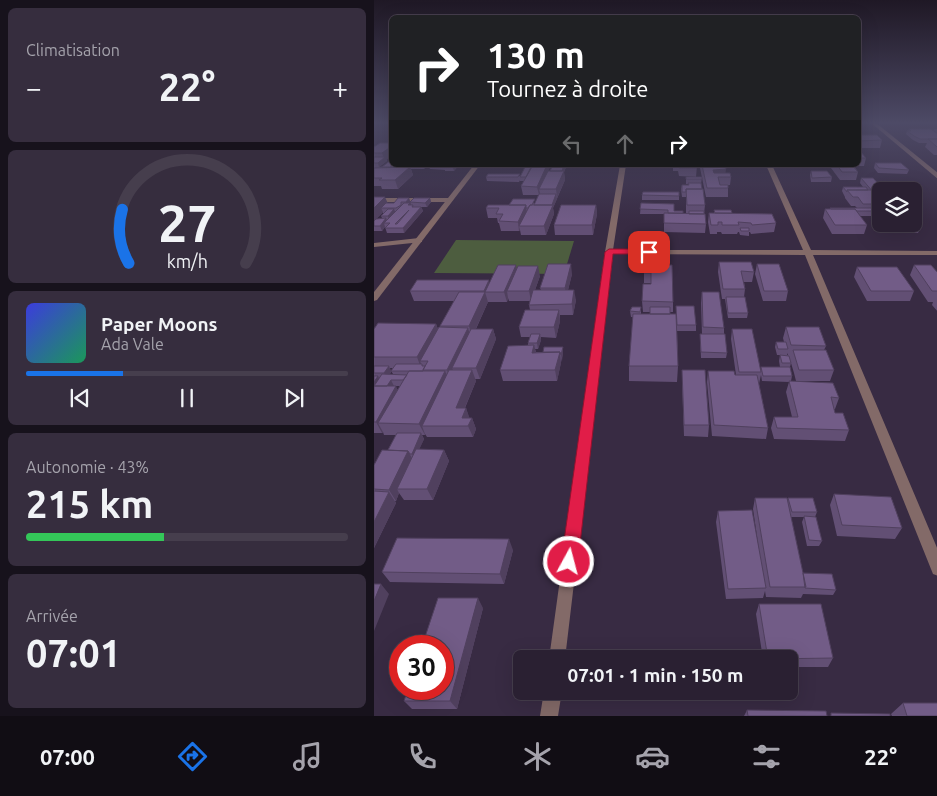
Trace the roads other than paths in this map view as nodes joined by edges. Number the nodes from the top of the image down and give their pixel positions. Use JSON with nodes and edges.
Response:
{"nodes":[{"id":1,"x":912,"y":155,"type":"edge"},
{"id":2,"x":475,"y":167,"type":"edge"},
{"id":3,"x":623,"y":167,"type":"edge"},
{"id":4,"x":770,"y":167,"type":"edge"},
{"id":5,"x":936,"y":175,"type":"edge"},
{"id":6,"x":374,"y":200,"type":"edge"},
{"id":7,"x":450,"y":200,"type":"junction"},
{"id":8,"x":419,"y":240,"type":"junction"},
{"id":9,"x":374,"y":244,"type":"edge"},
{"id":10,"x":609,"y":252,"type":"junction"},
{"id":11,"x":808,"y":253,"type":"junction"},
{"id":12,"x":937,"y":253,"type":"edge"},
{"id":13,"x":374,"y":298,"type":"edge"},
{"id":14,"x":937,"y":569,"type":"edge"},
{"id":15,"x":558,"y":650,"type":"edge"},
{"id":16,"x":552,"y":700,"type":"edge"},
{"id":17,"x":549,"y":716,"type":"edge"}],
"edges":[{"from":1,"to":5,"type":"street"},
{"from":2,"to":7,"type":"street"},
{"from":3,"to":10,"type":"street"},
{"from":4,"to":11,"type":"street"},
{"from":6,"to":7,"type":"street"},
{"from":7,"to":8,"type":"street"},
{"from":8,"to":9,"type":"street"},
{"from":8,"to":13,"type":"street"},
{"from":10,"to":11,"type":"street"},
{"from":10,"to":15,"type":"street"},
{"from":11,"to":12,"type":"street"},
{"from":11,"to":14,"type":"street"},
{"from":16,"to":17,"type":"street"}]}
